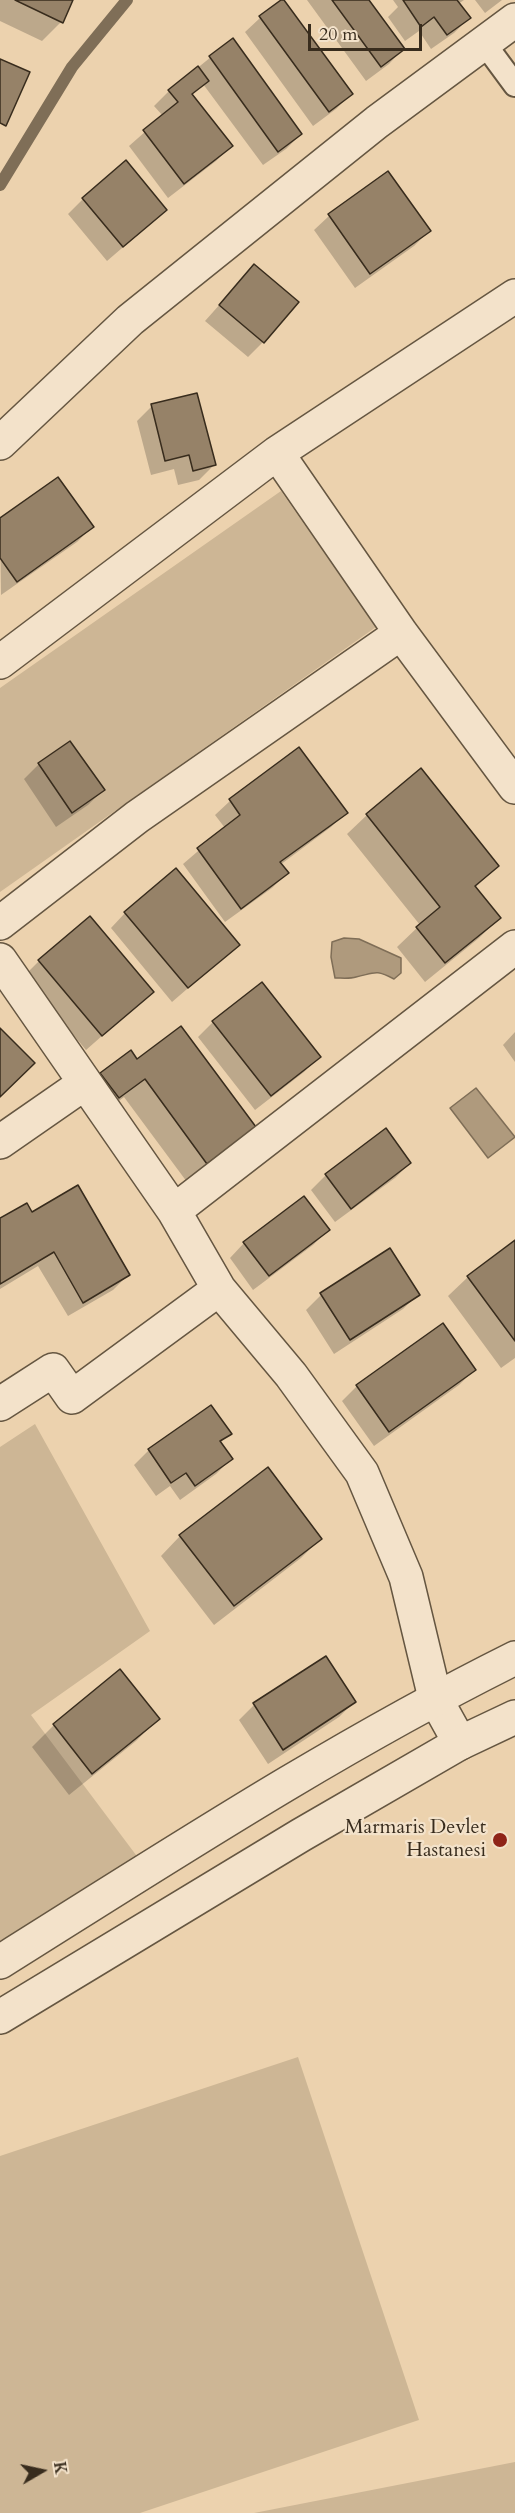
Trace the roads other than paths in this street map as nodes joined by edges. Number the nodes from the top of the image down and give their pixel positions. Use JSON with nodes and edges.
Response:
{"nodes":[{"id":1,"x":515,"y":20,"type":"edge"},
{"id":2,"x":484,"y":43,"type":"junction"},
{"id":3,"x":515,"y":85,"type":"edge"},
{"id":4,"x":515,"y":296,"type":"edge"},
{"id":5,"x":0,"y":442,"type":"edge"},
{"id":6,"x":277,"y":453,"type":"junction"},
{"id":7,"x":401,"y":633,"type":"junction"},
{"id":8,"x":0,"y":662,"type":"edge"},
{"id":9,"x":515,"y":787,"type":"edge"},
{"id":10,"x":0,"y":923,"type":"edge"},
{"id":11,"x":515,"y":947,"type":"edge"},
{"id":12,"x":0,"y":960,"type":"edge"},
{"id":13,"x":85,"y":1083,"type":"junction"},
{"id":14,"x":0,"y":1142,"type":"edge"},
{"id":15,"x":174,"y":1211,"type":"junction"},
{"id":16,"x":219,"y":1289,"type":"junction"},
{"id":17,"x":0,"y":1404,"type":"edge"},
{"id":18,"x":515,"y":1658,"type":"edge"},
{"id":19,"x":435,"y":1698,"type":"junction"},
{"id":20,"x":515,"y":1717,"type":"edge"},
{"id":21,"x":460,"y":1743,"type":"junction"},
{"id":22,"x":0,"y":1962,"type":"edge"},
{"id":23,"x":0,"y":2017,"type":"edge"}],
"edges":[{"from":1,"to":2,"type":"street"},
{"from":2,"to":3,"type":"lane"},
{"from":2,"to":5,"type":"street"},
{"from":4,"to":6,"type":"street"},
{"from":6,"to":7,"type":"street"},
{"from":6,"to":8,"type":"street"},
{"from":7,"to":9,"type":"street"},
{"from":7,"to":10,"type":"street"},
{"from":11,"to":15,"type":"street"},
{"from":12,"to":13,"type":"street"},
{"from":13,"to":14,"type":"street"},
{"from":13,"to":15,"type":"street"},
{"from":15,"to":16,"type":"street"},
{"from":16,"to":17,"type":"street"},
{"from":16,"to":19,"type":"street"},
{"from":18,"to":19,"type":"street"},
{"from":19,"to":21,"type":"street"},
{"from":19,"to":22,"type":"street"},
{"from":20,"to":21,"type":"street"},
{"from":21,"to":23,"type":"street"}]}
